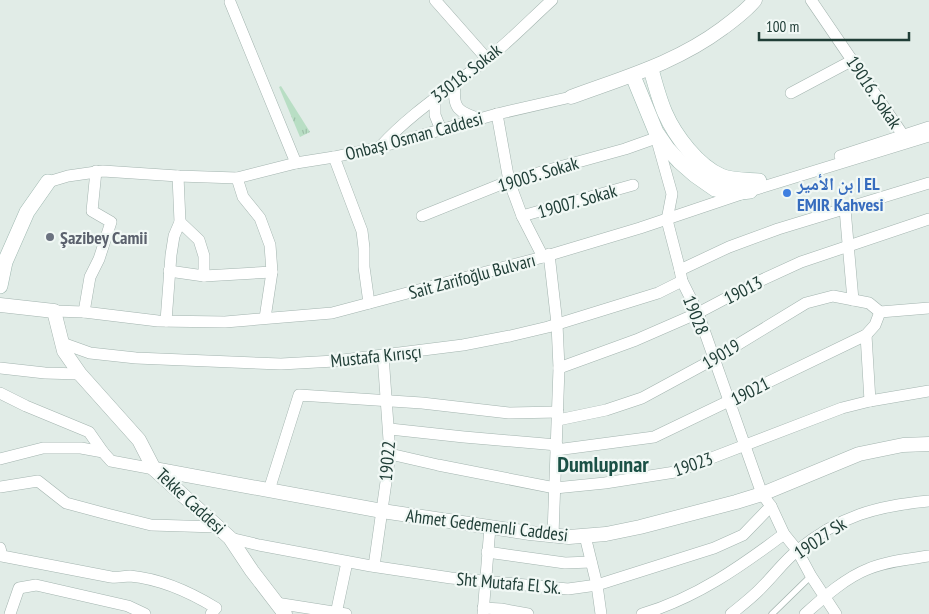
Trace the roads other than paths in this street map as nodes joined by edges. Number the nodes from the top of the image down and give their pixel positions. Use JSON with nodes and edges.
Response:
{"nodes":[{"id":1,"x":435,"y":0,"type":"edge"},
{"id":2,"x":552,"y":0,"type":"edge"},
{"id":3,"x":755,"y":0,"type":"edge"},
{"id":4,"x":811,"y":0,"type":"edge"},
{"id":5,"x":230,"y":2,"type":"dead end"},
{"id":6,"x":487,"y":59,"type":"junction"},
{"id":7,"x":853,"y":60,"type":"junction"},
{"id":8,"x":651,"y":69,"type":"junction"},
{"id":9,"x":633,"y":76,"type":"junction"},
{"id":10,"x":455,"y":84,"type":"junction"},
{"id":11,"x":791,"y":93,"type":"dead end"},
{"id":12,"x":571,"y":97,"type":"joint"},
{"id":13,"x":435,"y":98,"type":"junction"},
{"id":14,"x":497,"y":114,"type":"junction"},
{"id":15,"x":480,"y":119,"type":"junction"},
{"id":16,"x":929,"y":127,"type":"edge"},
{"id":17,"x":441,"y":130,"type":"junction"},
{"id":18,"x":656,"y":135,"type":"junction"},
{"id":19,"x":903,"y":135,"type":"junction"},
{"id":20,"x":929,"y":136,"type":"edge"},
{"id":21,"x":380,"y":147,"type":"junction"},
{"id":22,"x":334,"y":157,"type":"junction"},
{"id":23,"x":296,"y":163,"type":"junction"},
{"id":24,"x":96,"y":171,"type":"junction"},
{"id":25,"x":178,"y":176,"type":"junction"},
{"id":26,"x":237,"y":178,"type":"junction"},
{"id":27,"x":509,"y":181,"type":"junction"},
{"id":28,"x":48,"y":182,"type":"joint"},
{"id":29,"x":929,"y":183,"type":"edge"},
{"id":30,"x":633,"y":185,"type":"dead end"},
{"id":31,"x":754,"y":186,"type":"junction"},
{"id":32,"x":845,"y":209,"type":"junction"},
{"id":33,"x":422,"y":216,"type":"dead end"},
{"id":34,"x":522,"y":216,"type":"junction"},
{"id":35,"x":929,"y":219,"type":"edge"},
{"id":36,"x":666,"y":220,"type":"junction"},
{"id":37,"x":180,"y":222,"type":"junction"},
{"id":38,"x":847,"y":246,"type":"junction"},
{"id":39,"x":546,"y":255,"type":"junction"},
{"id":40,"x":169,"y":271,"type":"junction"},
{"id":41,"x":272,"y":272,"type":"junction"},
{"id":42,"x":681,"y":275,"type":"junction"},
{"id":43,"x":204,"y":276,"type":"junction"},
{"id":44,"x":0,"y":286,"type":"edge"},
{"id":45,"x":853,"y":300,"type":"junction"},
{"id":46,"x":369,"y":303,"type":"junction"},
{"id":47,"x":0,"y":305,"type":"edge"},
{"id":48,"x":929,"y":308,"type":"edge"},
{"id":49,"x":54,"y":311,"type":"junction"},
{"id":50,"x":84,"y":312,"type":"junction"},
{"id":51,"x":880,"y":312,"type":"junction"},
{"id":52,"x":698,"y":313,"type":"junction"},
{"id":53,"x":265,"y":318,"type":"junction"},
{"id":54,"x":166,"y":321,"type":"junction"},
{"id":55,"x":557,"y":324,"type":"junction"},
{"id":56,"x":866,"y":335,"type":"junction"},
{"id":57,"x":62,"y":343,"type":"junction"},
{"id":58,"x":383,"y":355,"type":"junction"},
{"id":59,"x":714,"y":359,"type":"junction"},
{"id":60,"x":0,"y":368,"type":"edge"},
{"id":61,"x":559,"y":368,"type":"junction"},
{"id":62,"x":80,"y":374,"type":"junction"},
{"id":63,"x":929,"y":391,"type":"edge"},
{"id":64,"x":0,"y":393,"type":"edge"},
{"id":65,"x":387,"y":401,"type":"junction"},
{"id":66,"x":870,"y":401,"type":"junction"},
{"id":67,"x":730,"y":402,"type":"junction"},
{"id":68,"x":558,"y":416,"type":"junction"},
{"id":69,"x":390,"y":429,"type":"junction"},
{"id":70,"x":929,"y":444,"type":"edge"},
{"id":71,"x":745,"y":446,"type":"junction"},
{"id":72,"x":556,"y":448,"type":"junction"},
{"id":73,"x":103,"y":452,"type":"junction"},
{"id":74,"x":390,"y":454,"type":"junction"},
{"id":75,"x":0,"y":459,"type":"edge"},
{"id":76,"x":154,"y":469,"type":"junction"},
{"id":77,"x":0,"y":487,"type":"edge"},
{"id":78,"x":555,"y":488,"type":"junction"},
{"id":79,"x":269,"y":490,"type":"junction"},
{"id":80,"x":762,"y":494,"type":"junction"},
{"id":81,"x":929,"y":501,"type":"edge"},
{"id":82,"x":771,"y":506,"type":"junction"},
{"id":83,"x":382,"y":511,"type":"junction"},
{"id":84,"x":217,"y":527,"type":"junction"},
{"id":85,"x":490,"y":527,"type":"junction"},
{"id":86,"x":784,"y":534,"type":"junction"},
{"id":87,"x":552,"y":536,"type":"junction"},
{"id":88,"x":585,"y":536,"type":"junction"},
{"id":89,"x":230,"y":538,"type":"junction"},
{"id":90,"x":0,"y":548,"type":"edge"},
{"id":91,"x":797,"y":550,"type":"junction"},
{"id":92,"x":487,"y":552,"type":"junction"},
{"id":93,"x":929,"y":556,"type":"edge"},
{"id":94,"x":347,"y":562,"type":"junction"},
{"id":95,"x":591,"y":562,"type":"junction"},
{"id":96,"x":374,"y":566,"type":"junction"},
{"id":97,"x":811,"y":576,"type":"junction"},
{"id":98,"x":484,"y":581,"type":"junction"},
{"id":99,"x":597,"y":585,"type":"junction"},
{"id":100,"x":825,"y":596,"type":"junction"},
{"id":101,"x":281,"y":608,"type":"edge"},
{"id":102,"x":214,"y":611,"type":"edge"},
{"id":103,"x":483,"y":611,"type":"edge"},
{"id":104,"x":339,"y":613,"type":"edge"},
{"id":105,"x":10,"y":614,"type":"edge"},
{"id":106,"x":145,"y":614,"type":"edge"},
{"id":107,"x":528,"y":614,"type":"edge"},
{"id":108,"x":601,"y":614,"type":"edge"},
{"id":109,"x":642,"y":614,"type":"edge"},
{"id":110,"x":732,"y":614,"type":"edge"},
{"id":111,"x":772,"y":614,"type":"edge"},
{"id":112,"x":805,"y":614,"type":"edge"},
{"id":113,"x":836,"y":614,"type":"edge"}],
"edges":[{"from":1,"to":6,"type":"street"},
{"from":2,"to":6,"type":"street","name":"33018. Sokak"},
{"from":3,"to":8,"type":"street","name":"Onbaşı Osman Caddesi"},
{"from":4,"to":7,"type":"street","name":"19016. Sokak"},
{"from":5,"to":23,"type":"street"},
{"from":6,"to":10,"type":"street","name":"33018. Sokak"},
{"from":7,"to":11,"type":"street"},
{"from":7,"to":19,"type":"street","name":"19016. Sokak"},
{"from":8,"to":9,"type":"street","name":"Onbaşı Osman Caddesi"},
{"from":8,"to":31,"type":"main road"},
{"from":9,"to":12,"type":"street","name":"Onbaşı Osman Caddesi"},
{"from":9,"to":18,"type":"main road"},
{"from":10,"to":13,"type":"street","name":"33018. Sokak"},
{"from":10,"to":15,"type":"street"},
{"from":12,"to":14,"type":"street","name":"Onbaşı Osman Caddesi"},
{"from":13,"to":17,"type":"street"},
{"from":13,"to":21,"type":"street","name":"33018. Sokak"},
{"from":14,"to":15,"type":"street","name":"Onbaşı Osman Caddesi"},
{"from":14,"to":27,"type":"street"},
{"from":15,"to":17,"type":"street","name":"Onbaşı Osman Caddesi"},
{"from":16,"to":19,"type":"street","name":"Sait Zarifoğlu Bulvarı"},
{"from":17,"to":21,"type":"street","name":"Onbaşı Osman Caddesi"},
{"from":18,"to":27,"type":"street","name":"19005. Sokak"},
{"from":18,"to":31,"type":"main road"},
{"from":18,"to":36,"type":"street"},
{"from":19,"to":31,"type":"street","name":"Sait Zarifoğlu Bulvarı"},
{"from":20,"to":31,"type":"street","name":"Sait Zarifoğlu Bulvarı"},
{"from":21,"to":22,"type":"street","name":"Onbaşı Osman Caddesi"},
{"from":22,"to":23,"type":"street","name":"Onbaşı Osman Caddesi"},
{"from":22,"to":46,"type":"street"},
{"from":23,"to":26,"type":"street","name":"Onbaşı Osman Caddesi"},
{"from":24,"to":25,"type":"street","name":"Onbaşı Osman Caddesi"},
{"from":24,"to":28,"type":"street","name":"Onbaşı Osman Caddesi"},
{"from":24,"to":50,"type":"street"},
{"from":25,"to":26,"type":"street","name":"Onbaşı Osman Caddesi"},
{"from":25,"to":37,"type":"street"},
{"from":26,"to":41,"type":"street"},
{"from":27,"to":33,"type":"street","name":"19005. Sokak"},
{"from":27,"to":34,"type":"street"},
{"from":28,"to":44,"type":"main road"},
{"from":29,"to":32,"type":"street","name":"Mustafa Kırısçı"},
{"from":30,"to":34,"type":"street","name":"19007. Sokak"},
{"from":31,"to":36,"type":"street","name":"Sait Zarifoğlu Bulvarı"},
{"from":32,"to":38,"type":"street"},
{"from":32,"to":42,"type":"street","name":"Mustafa Kırısçı"},
{"from":34,"to":39,"type":"street"},
{"from":35,"to":38,"type":"street","name":"19013"},
{"from":36,"to":39,"type":"street","name":"Sait Zarifoğlu Bulvarı"},
{"from":36,"to":42,"type":"street","name":"19028"},
{"from":37,"to":40,"type":"street"},
{"from":37,"to":43,"type":"street"},
{"from":38,"to":45,"type":"street"},
{"from":38,"to":52,"type":"street","name":"19013"},
{"from":39,"to":46,"type":"street","name":"Sait Zarifoğlu Bulvarı"},
{"from":39,"to":55,"type":"street"},
{"from":40,"to":43,"type":"street"},
{"from":40,"to":54,"type":"street"},
{"from":41,"to":43,"type":"street"},
{"from":41,"to":53,"type":"street"},
{"from":42,"to":52,"type":"street","name":"19028"},
{"from":42,"to":55,"type":"street","name":"Mustafa Kırısçı"},
{"from":45,"to":51,"type":"street","name":"19019"},
{"from":45,"to":59,"type":"street","name":"19019"},
{"from":46,"to":53,"type":"street","name":"Sait Zarifoğlu Bulvarı"},
{"from":47,"to":49,"type":"street","name":"Sait Zarifoğlu Bulvarı"},
{"from":48,"to":51,"type":"street"},
{"from":49,"to":50,"type":"street","name":"Sait Zarifoğlu Bulvarı"},
{"from":49,"to":57,"type":"street","name":"Tekke Caddesi"},
{"from":50,"to":54,"type":"street","name":"Sait Zarifoğlu Bulvarı"},
{"from":51,"to":56,"type":"street"},
{"from":52,"to":59,"type":"street","name":"19028"},
{"from":52,"to":61,"type":"street","name":"19013"},
{"from":53,"to":54,"type":"street","name":"Sait Zarifoğlu Bulvarı"},
{"from":55,"to":58,"type":"street","name":"Mustafa Kırısçı"},
{"from":55,"to":61,"type":"street"},
{"from":56,"to":66,"type":"street"},
{"from":56,"to":67,"type":"street","name":"19021"},
{"from":57,"to":58,"type":"street","name":"Mustafa Kırısçı"},
{"from":57,"to":62,"type":"street","name":"Tekke Caddesi"},
{"from":58,"to":65,"type":"street","name":"19022"},
{"from":59,"to":67,"type":"street","name":"19028"},
{"from":59,"to":68,"type":"street","name":"19019"},
{"from":60,"to":62,"type":"street"},
{"from":61,"to":68,"type":"street"},
{"from":62,"to":76,"type":"street","name":"Tekke Caddesi"},
{"from":63,"to":66,"type":"street","name":"19023"},
{"from":64,"to":73,"type":"street"},
{"from":65,"to":68,"type":"street","name":"19019"},
{"from":65,"to":69,"type":"street","name":"19022"},
{"from":65,"to":79,"type":"street","name":"19019"},
{"from":66,"to":71,"type":"street","name":"19023"},
{"from":67,"to":71,"type":"street","name":"19028"},
{"from":67,"to":72,"type":"street","name":"19021"},
{"from":68,"to":72,"type":"street"},
{"from":69,"to":72,"type":"street","name":"19021"},
{"from":69,"to":74,"type":"street","name":"19022"},
{"from":70,"to":80,"type":"street","name":"Ahmet Gedemenli Caddesi"},
{"from":71,"to":78,"type":"street","name":"19023"},
{"from":71,"to":80,"type":"street","name":"19028"},
{"from":72,"to":78,"type":"street"},
{"from":73,"to":75,"type":"street"},
{"from":73,"to":76,"type":"street"},
{"from":74,"to":78,"type":"street","name":"19023"},
{"from":74,"to":83,"type":"street","name":"19022"},
{"from":76,"to":79,"type":"street","name":"Ahmet Gedemenli Caddesi"},
{"from":76,"to":84,"type":"street","name":"Tekke Caddesi"},
{"from":77,"to":84,"type":"street"},
{"from":78,"to":87,"type":"street"},
{"from":79,"to":83,"type":"street","name":"Ahmet Gedemenli Caddesi"},
{"from":80,"to":82,"type":"street","name":"19028"},
{"from":80,"to":88,"type":"street","name":"Ahmet Gedemenli Caddesi"},
{"from":81,"to":91,"type":"street","name":"19027 Sk"},
{"from":82,"to":86,"type":"street","name":"19028"},
{"from":82,"to":99,"type":"street","name":"Sht Mutafa El Sk."},
{"from":83,"to":85,"type":"street","name":"Ahmet Gedemenli Caddesi"},
{"from":83,"to":96,"type":"street","name":"19022"},
{"from":84,"to":89,"type":"street","name":"Tekke Caddesi"},
{"from":85,"to":87,"type":"street","name":"Ahmet Gedemenli Caddesi"},
{"from":85,"to":92,"type":"street"},
{"from":86,"to":91,"type":"street","name":"19028"},
{"from":86,"to":109,"type":"street"},
{"from":87,"to":88,"type":"street","name":"Ahmet Gedemenli Caddesi"},
{"from":88,"to":95,"type":"street"},
{"from":89,"to":94,"type":"street","name":"Sht Mutafa El Sk."},
{"from":89,"to":101,"type":"street","name":"Tekke Caddesi"},
{"from":90,"to":102,"type":"street"},
{"from":91,"to":97,"type":"street","name":"19028"},
{"from":91,"to":110,"type":"street","name":"19027 Sk"},
{"from":92,"to":95,"type":"street"},
{"from":92,"to":98,"type":"street"},
{"from":93,"to":100,"type":"street"},
{"from":94,"to":96,"type":"street","name":"Sht Mutafa El Sk."},
{"from":94,"to":104,"type":"street"},
{"from":95,"to":99,"type":"street"},
{"from":96,"to":98,"type":"street","name":"Sht Mutafa El Sk."},
{"from":97,"to":100,"type":"street","name":"19028"},
{"from":97,"to":111,"type":"lane"},
{"from":98,"to":99,"type":"street","name":"Sht Mutafa El Sk."},
{"from":98,"to":103,"type":"street"},
{"from":99,"to":108,"type":"street"},
{"from":100,"to":112,"type":"street"},
{"from":100,"to":113,"type":"street","name":"19028"},
{"from":101,"to":104,"type":"street"},
{"from":103,"to":107,"type":"street"},
{"from":105,"to":106,"type":"street"}]}
